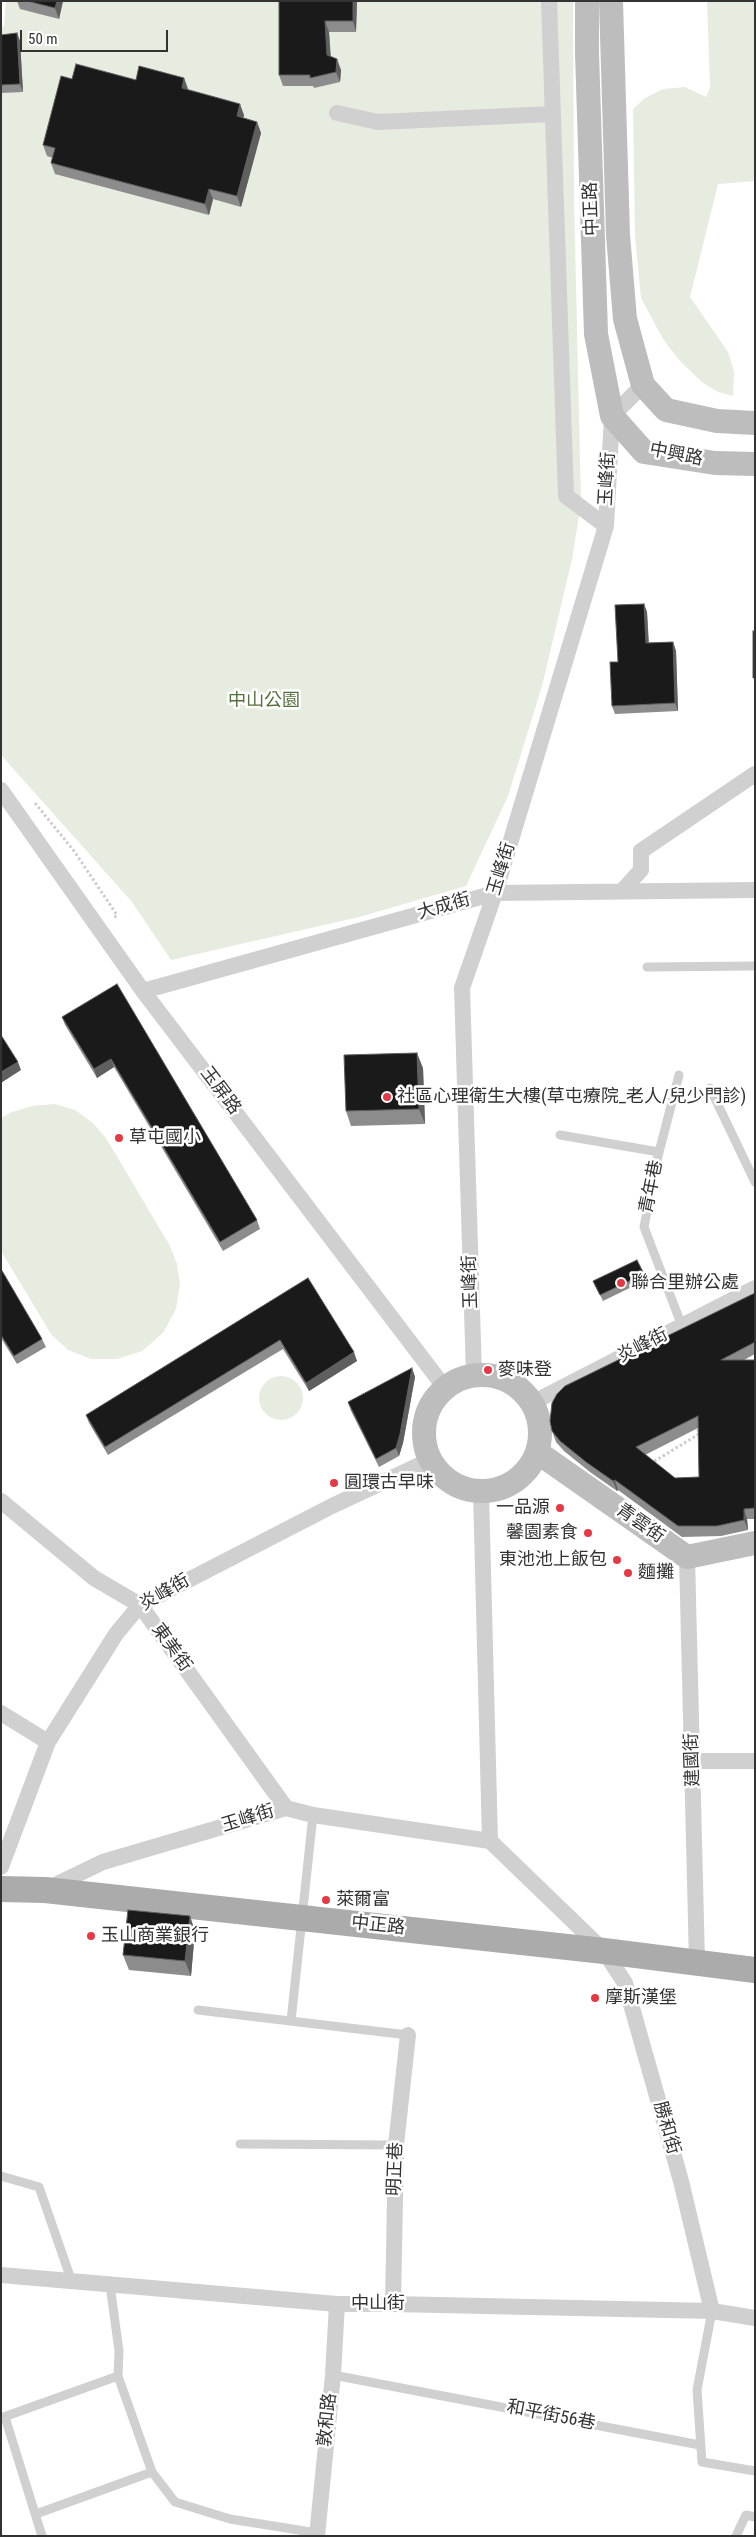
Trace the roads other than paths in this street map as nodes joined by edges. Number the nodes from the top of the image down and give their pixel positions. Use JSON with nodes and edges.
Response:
{"nodes":[{"id":1,"x":549,"y":1,"type":"edge"},
{"id":2,"x":587,"y":1,"type":"edge"},
{"id":3,"x":611,"y":1,"type":"edge"},
{"id":4,"x":337,"y":113,"type":"dead end"},
{"id":5,"x":552,"y":114,"type":"junction"},
{"id":6,"x":643,"y":385,"type":"junction"},
{"id":7,"x":612,"y":416,"type":"junction"},
{"id":8,"x":755,"y":423,"type":"edge"},
{"id":9,"x":755,"y":464,"type":"edge"},
{"id":10,"x":606,"y":526,"type":"junction"},
{"id":11,"x":755,"y":774,"type":"edge"},
{"id":12,"x":1,"y":790,"type":"edge"},
{"id":13,"x":755,"y":890,"type":"edge"},
{"id":14,"x":622,"y":891,"type":"junction"},
{"id":15,"x":495,"y":893,"type":"junction"},
{"id":16,"x":755,"y":966,"type":"edge"},
{"id":17,"x":647,"y":967,"type":"dead end"},
{"id":18,"x":143,"y":991,"type":"junction"},
{"id":19,"x":679,"y":1074,"type":"dead end"},
{"id":20,"x":710,"y":1088,"type":"dead end"},
{"id":21,"x":560,"y":1135,"type":"dead end"},
{"id":22,"x":659,"y":1152,"type":"junction"},
{"id":23,"x":755,"y":1182,"type":"edge"},
{"id":24,"x":755,"y":1288,"type":"edge"},
{"id":25,"x":682,"y":1326,"type":"junction"},
{"id":26,"x":474,"y":1375,"type":"junction"},
{"id":27,"x":445,"y":1388,"type":"junction"},
{"id":28,"x":532,"y":1404,"type":"junction"},
{"id":29,"x":537,"y":1452,"type":"junction"},
{"id":30,"x":430,"y":1460,"type":"junction"},
{"id":31,"x":481,"y":1492,"type":"junction"},
{"id":32,"x":1,"y":1501,"type":"edge"},
{"id":33,"x":755,"y":1543,"type":"edge"},
{"id":34,"x":687,"y":1557,"type":"junction"},
{"id":35,"x":140,"y":1605,"type":"junction"},
{"id":36,"x":1,"y":1713,"type":"edge"},
{"id":37,"x":48,"y":1742,"type":"junction"},
{"id":38,"x":755,"y":1760,"type":"edge"},
{"id":39,"x":694,"y":1761,"type":"junction"},
{"id":40,"x":286,"y":1808,"type":"junction"},
{"id":41,"x":313,"y":1815,"type":"junction"},
{"id":42,"x":490,"y":1841,"type":"junction"},
{"id":43,"x":1,"y":1867,"type":"edge"},
{"id":44,"x":1,"y":1889,"type":"edge"},
{"id":45,"x":45,"y":1890,"type":"junction"},
{"id":46,"x":302,"y":1918,"type":"junction"},
{"id":47,"x":604,"y":1951,"type":"junction"},
{"id":48,"x":697,"y":1962,"type":"junction"},
{"id":49,"x":755,"y":1970,"type":"edge"},
{"id":50,"x":198,"y":2010,"type":"dead end"},
{"id":51,"x":291,"y":2021,"type":"junction"},
{"id":52,"x":408,"y":2035,"type":"joint"},
{"id":53,"x":240,"y":2144,"type":"dead end"},
{"id":54,"x":396,"y":2145,"type":"junction"},
{"id":55,"x":1,"y":2176,"type":"edge"},
{"id":56,"x":1,"y":2276,"type":"edge"},
{"id":57,"x":72,"y":2282,"type":"junction"},
{"id":58,"x":110,"y":2285,"type":"junction"},
{"id":59,"x":337,"y":2304,"type":"junction"},
{"id":60,"x":392,"y":2304,"type":"junction"},
{"id":61,"x":712,"y":2311,"type":"junction"},
{"id":62,"x":755,"y":2318,"type":"edge"},
{"id":63,"x":333,"y":2375,"type":"junction"},
{"id":64,"x":118,"y":2376,"type":"junction"},
{"id":65,"x":3,"y":2417,"type":"edge"},
{"id":66,"x":700,"y":2444,"type":"junction"},
{"id":67,"x":755,"y":2471,"type":"edge"},
{"id":68,"x":152,"y":2472,"type":"junction"},
{"id":69,"x":36,"y":2514,"type":"junction"},
{"id":70,"x":755,"y":2517,"type":"edge"},
{"id":71,"x":317,"y":2534,"type":"edge"},
{"id":72,"x":42,"y":2536,"type":"edge"},
{"id":73,"x":736,"y":2536,"type":"edge"}],
"edges":[{"from":1,"to":5,"type":"street"},
{"from":2,"to":7,"type":"street","name":"中正路"},
{"from":3,"to":6,"type":"street","name":"中正路"},
{"from":4,"to":5,"type":"street"},
{"from":5,"to":10,"type":"street"},
{"from":6,"to":7,"type":"street"},
{"from":6,"to":8,"type":"street"},
{"from":7,"to":9,"type":"street","name":"中興路"},
{"from":7,"to":10,"type":"street","name":"玉峰街"},
{"from":10,"to":15,"type":"street","name":"玉峰街"},
{"from":11,"to":14,"type":"street"},
{"from":12,"to":18,"type":"street","name":"玉屏路"},
{"from":13,"to":14,"type":"street","name":"大成街"},
{"from":14,"to":15,"type":"street","name":"大成街"},
{"from":15,"to":18,"type":"street","name":"大成街"},
{"from":15,"to":26,"type":"street","name":"玉峰街"},
{"from":16,"to":17,"type":"lane"},
{"from":18,"to":27,"type":"street","name":"玉屏路"},
{"from":19,"to":22,"type":"lane","name":"青年巷"},
{"from":20,"to":23,"type":"lane"},
{"from":21,"to":22,"type":"lane"},
{"from":22,"to":25,"type":"lane","name":"青年巷"},
{"from":24,"to":25,"type":"street","name":"炎峰街"},
{"from":25,"to":28,"type":"street","name":"炎峰街"},
{"from":26,"to":27,"type":"street"},
{"from":26,"to":28,"type":"street"},
{"from":27,"to":30,"type":"street"},
{"from":28,"to":29,"type":"street"},
{"from":29,"to":31,"type":"street"},
{"from":29,"to":34,"type":"street","name":"青雲街"},
{"from":30,"to":31,"type":"street"},
{"from":30,"to":35,"type":"street","name":"炎峰街"},
{"from":31,"to":42,"type":"street"},
{"from":32,"to":35,"type":"street","name":"東美街"},
{"from":33,"to":34,"type":"street"},
{"from":34,"to":39,"type":"street","name":"建國街"},
{"from":35,"to":37,"type":"street","name":"炎峰街"},
{"from":35,"to":40,"type":"street","name":"東美街"},
{"from":36,"to":37,"type":"street"},
{"from":37,"to":43,"type":"street","name":"炎峰街"},
{"from":38,"to":39,"type":"street"},
{"from":39,"to":48,"type":"street","name":"建國街"},
{"from":40,"to":41,"type":"street","name":"玉峰街"},
{"from":40,"to":45,"type":"street","name":"玉峰街"},
{"from":41,"to":42,"type":"street","name":"玉峰街"},
{"from":41,"to":46,"type":"lane"},
{"from":42,"to":47,"type":"street"},
{"from":44,"to":45,"type":"main road","name":"中正路"},
{"from":45,"to":46,"type":"main road","name":"中正路"},
{"from":46,"to":47,"type":"main road","name":"中正路"},
{"from":46,"to":51,"type":"lane"},
{"from":47,"to":48,"type":"main road","name":"中正路"},
{"from":47,"to":61,"type":"street","name":"勝和街"},
{"from":48,"to":49,"type":"main road","name":"中正路"},
{"from":50,"to":51,"type":"lane"},
{"from":51,"to":52,"type":"lane"},
{"from":52,"to":54,"type":"street","name":"明正巷"},
{"from":53,"to":54,"type":"lane"},
{"from":54,"to":60,"type":"street","name":"明正巷"},
{"from":55,"to":57,"type":"lane"},
{"from":56,"to":57,"type":"street","name":"中山街"},
{"from":57,"to":58,"type":"street","name":"中山街"},
{"from":58,"to":59,"type":"street","name":"中山街"},
{"from":58,"to":64,"type":"lane"},
{"from":59,"to":60,"type":"street","name":"中山街"},
{"from":59,"to":63,"type":"street","name":"敦和路"},
{"from":60,"to":61,"type":"street","name":"中山街"},
{"from":61,"to":62,"type":"street","name":"中山街"},
{"from":61,"to":66,"type":"lane"},
{"from":63,"to":66,"type":"lane","name":"和平街56巷"},
{"from":63,"to":71,"type":"street","name":"敦和路"},
{"from":64,"to":65,"type":"lane"},
{"from":64,"to":68,"type":"lane"},
{"from":65,"to":69,"type":"lane"},
{"from":66,"to":67,"type":"lane"},
{"from":68,"to":69,"type":"lane"},
{"from":68,"to":71,"type":"lane"},
{"from":69,"to":72,"type":"lane"},
{"from":70,"to":73,"type":"lane"}]}
